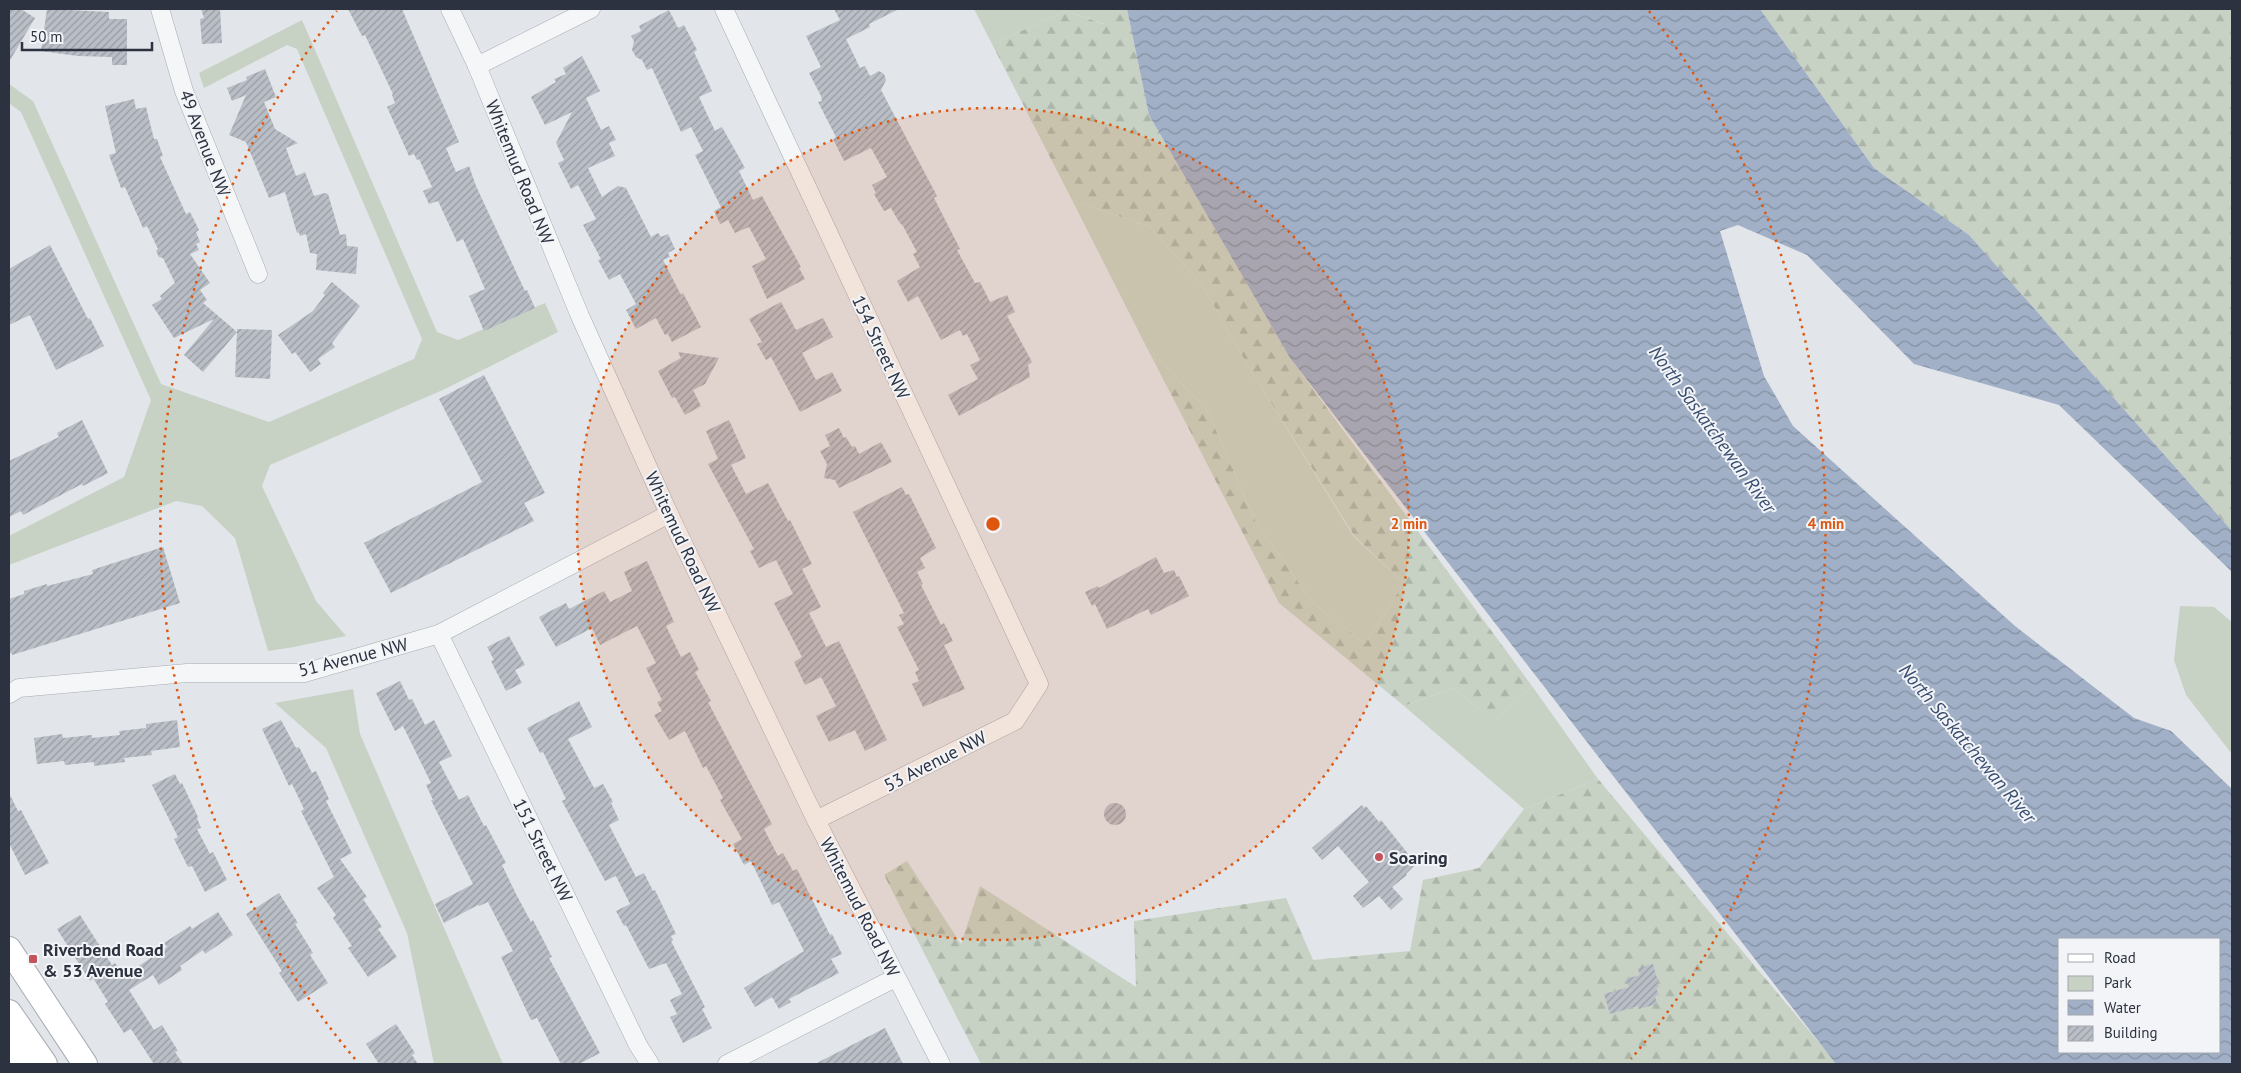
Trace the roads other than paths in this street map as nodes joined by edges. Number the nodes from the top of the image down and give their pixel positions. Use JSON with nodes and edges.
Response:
{"nodes":[{"id":1,"x":160,"y":9,"type":"edge"},
{"id":2,"x":450,"y":9,"type":"edge"},
{"id":3,"x":591,"y":9,"type":"edge"},
{"id":4,"x":724,"y":9,"type":"edge"},
{"id":5,"x":477,"y":66,"type":"junction"},
{"id":6,"x":258,"y":274,"type":"dead end"},
{"id":7,"x":669,"y":514,"type":"junction"},
{"id":8,"x":438,"y":634,"type":"junction"},
{"id":9,"x":1039,"y":684,"type":"joint"},
{"id":10,"x":9,"y":694,"type":"edge"},
{"id":11,"x":816,"y":820,"type":"junction"},
{"id":12,"x":9,"y":949,"type":"edge"},
{"id":13,"x":896,"y":978,"type":"junction"},
{"id":14,"x":9,"y":1012,"type":"edge"},
{"id":15,"x":9,"y":1036,"type":"edge"},
{"id":16,"x":20,"y":1064,"type":"edge"},
{"id":17,"x":45,"y":1064,"type":"edge"},
{"id":18,"x":85,"y":1064,"type":"edge"},
{"id":19,"x":650,"y":1064,"type":"edge"},
{"id":20,"x":727,"y":1064,"type":"edge"},
{"id":21,"x":941,"y":1064,"type":"edge"}],
"edges":[{"from":1,"to":6,"type":"street","name":"49 Avenue NW"},
{"from":2,"to":5,"type":"street","name":"Whitemud Road NW"},
{"from":3,"to":5,"type":"street"},
{"from":4,"to":9,"type":"street","name":"154 Street NW"},
{"from":5,"to":7,"type":"street","name":"Whitemud Road NW"},
{"from":7,"to":8,"type":"street","name":"51 Avenue NW"},
{"from":7,"to":11,"type":"street","name":"Whitemud Road NW"},
{"from":8,"to":10,"type":"street","name":"51 Avenue NW"},
{"from":8,"to":19,"type":"street","name":"151 Street NW"},
{"from":9,"to":11,"type":"street","name":"53 Avenue NW"},
{"from":11,"to":13,"type":"street","name":"Whitemud Road NW"},
{"from":12,"to":18,"type":"street"},
{"from":13,"to":20,"type":"street"},
{"from":13,"to":21,"type":"street","name":"Whitemud Road NW"},
{"from":14,"to":17,"type":"street"},
{"from":15,"to":16,"type":"street"}]}
